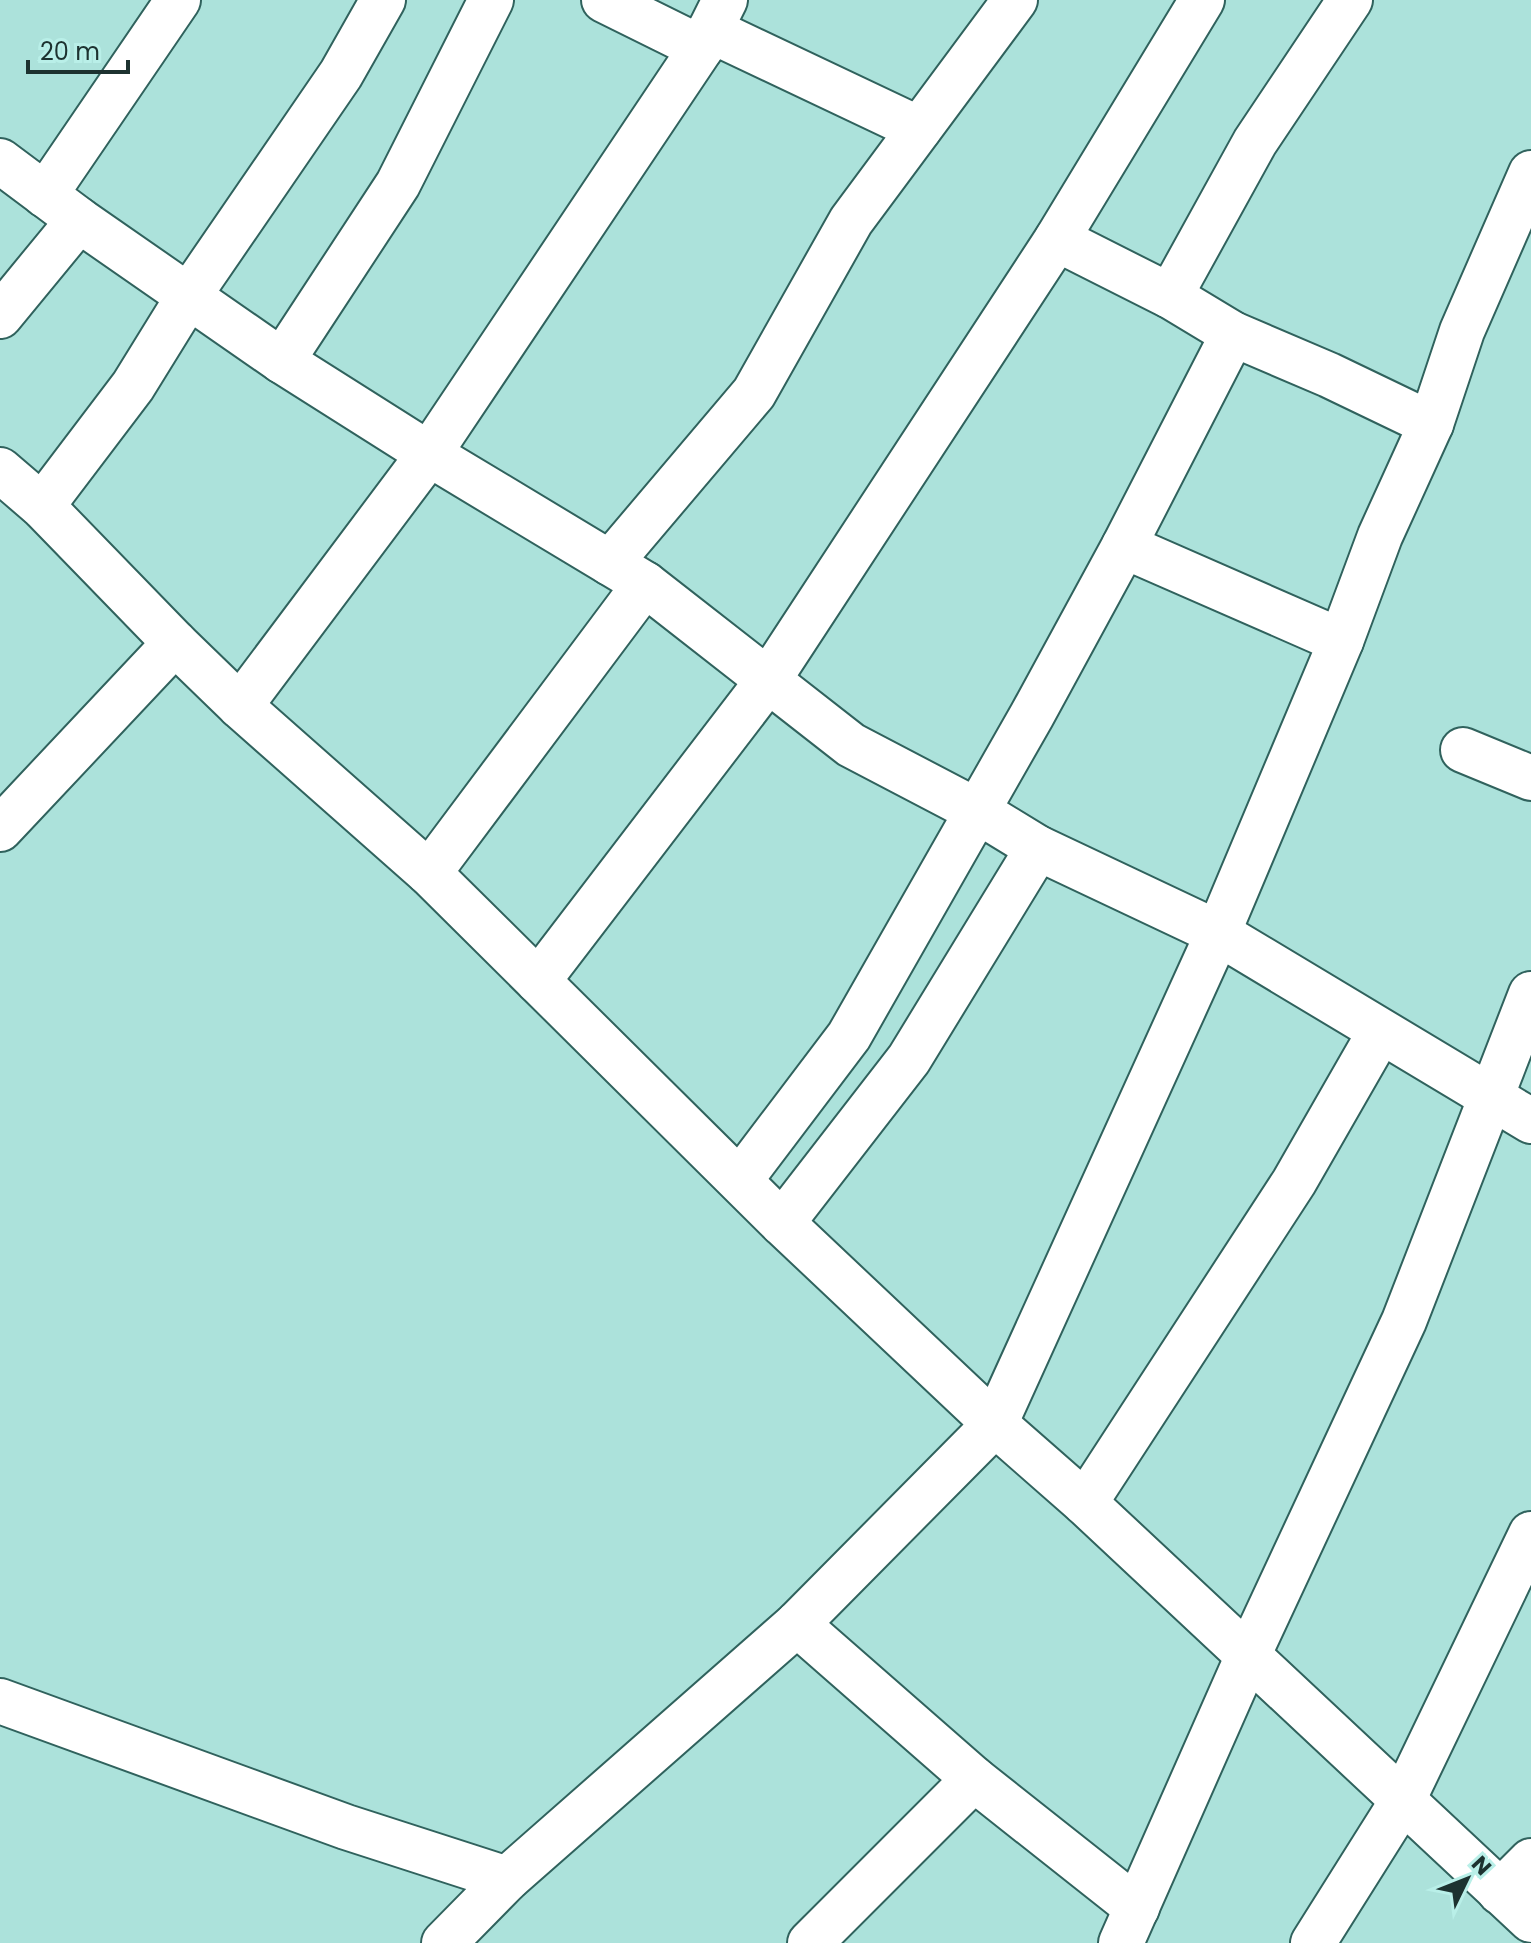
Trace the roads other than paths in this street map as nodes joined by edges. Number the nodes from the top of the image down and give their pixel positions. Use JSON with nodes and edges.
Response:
{"nodes":[{"id":1,"x":178,"y":0,"type":"edge"},
{"id":2,"x":383,"y":0,"type":"edge"},
{"id":3,"x":491,"y":0,"type":"edge"},
{"id":4,"x":604,"y":0,"type":"edge"},
{"id":5,"x":1015,"y":0,"type":"edge"},
{"id":6,"x":1202,"y":0,"type":"edge"},
{"id":7,"x":1350,"y":0,"type":"edge"},
{"id":8,"x":712,"y":26,"type":"edge"},
{"id":9,"x":919,"y":129,"type":"junction"},
{"id":10,"x":0,"y":161,"type":"edge"},
{"id":11,"x":1529,"y":183,"type":"edge"},
{"id":12,"x":62,"y":207,"type":"junction"},
{"id":13,"x":1057,"y":239,"type":"junction"},
{"id":14,"x":1170,"y":296,"type":"junction"},
{"id":15,"x":188,"y":297,"type":"junction"},
{"id":16,"x":0,"y":316,"type":"edge"},
{"id":17,"x":1233,"y":334,"type":"junction"},
{"id":18,"x":282,"y":361,"type":"junction"},
{"id":19,"x":1431,"y":424,"type":"junction"},
{"id":20,"x":429,"y":454,"type":"junction"},
{"id":21,"x":0,"y":470,"type":"edge"},
{"id":22,"x":42,"y":506,"type":"junction"},
{"id":23,"x":1124,"y":546,"type":"junction"},
{"id":24,"x":627,"y":573,"type":"junction"},
{"id":25,"x":1341,"y":641,"type":"junction"},
{"id":26,"x":175,"y":643,"type":"junction"},
{"id":27,"x":769,"y":679,"type":"junction"},
{"id":28,"x":240,"y":706,"type":"junction"},
{"id":29,"x":1463,"y":750,"type":"dead end"},
{"id":30,"x":1531,"y":778,"type":"edge"},
{"id":31,"x":979,"y":812,"type":"junction"},
{"id":32,"x":0,"y":829,"type":"edge"},
{"id":33,"x":1038,"y":848,"type":"junction"},
{"id":34,"x":429,"y":873,"type":"junction"},
{"id":35,"x":1218,"y":933,"type":"junction"},
{"id":36,"x":538,"y":981,"type":"junction"},
{"id":37,"x":1531,"y":994,"type":"edge"},
{"id":38,"x":1380,"y":1032,"type":"junction"},
{"id":39,"x":1492,"y":1098,"type":"junction"},
{"id":40,"x":1531,"y":1121,"type":"edge"},
{"id":41,"x":740,"y":1180,"type":"junction"},
{"id":42,"x":782,"y":1223,"type":"junction"},
{"id":43,"x":995,"y":1424,"type":"junction"},
{"id":44,"x":1085,"y":1503,"type":"junction"},
{"id":45,"x":1531,"y":1534,"type":"edge"},
{"id":46,"x":797,"y":1624,"type":"junction"},
{"id":47,"x":1247,"y":1658,"type":"junction"},
{"id":48,"x":0,"y":1701,"type":"edge"},
{"id":49,"x":974,"y":1779,"type":"junction"},
{"id":50,"x":1403,"y":1800,"type":"junction"},
{"id":51,"x":1531,"y":1861,"type":"edge"},
{"id":52,"x":507,"y":1879,"type":"junction"},
{"id":53,"x":1516,"y":1906,"type":"edge"},
{"id":54,"x":1129,"y":1925,"type":"edge"},
{"id":55,"x":1531,"y":1930,"type":"edge"},
{"id":56,"x":447,"y":1942,"type":"edge"},
{"id":57,"x":810,"y":1943,"type":"edge"},
{"id":58,"x":1313,"y":1943,"type":"edge"},
{"id":59,"x":1513,"y":1943,"type":"edge"}],
"edges":[{"from":1,"to":12,"type":"street"},
{"from":2,"to":15,"type":"street"},
{"from":3,"to":18,"type":"street"},
{"from":4,"to":8,"type":"street"},
{"from":5,"to":9,"type":"street"},
{"from":6,"to":13,"type":"street"},
{"from":7,"to":14,"type":"street"},
{"from":8,"to":9,"type":"street"},
{"from":8,"to":20,"type":"street"},
{"from":9,"to":24,"type":"street"},
{"from":10,"to":12,"type":"street"},
{"from":11,"to":19,"type":"street"},
{"from":12,"to":15,"type":"street"},
{"from":12,"to":16,"type":"street"},
{"from":13,"to":14,"type":"street"},
{"from":13,"to":27,"type":"street"},
{"from":14,"to":17,"type":"street"},
{"from":15,"to":18,"type":"street"},
{"from":15,"to":22,"type":"street"},
{"from":17,"to":19,"type":"street"},
{"from":17,"to":23,"type":"street"},
{"from":18,"to":20,"type":"street"},
{"from":19,"to":25,"type":"street"},
{"from":20,"to":24,"type":"street"},
{"from":20,"to":28,"type":"street"},
{"from":21,"to":22,"type":"street"},
{"from":22,"to":26,"type":"street"},
{"from":23,"to":25,"type":"street"},
{"from":23,"to":31,"type":"street"},
{"from":24,"to":27,"type":"street"},
{"from":24,"to":34,"type":"street"},
{"from":25,"to":35,"type":"street"},
{"from":26,"to":28,"type":"street"},
{"from":26,"to":32,"type":"street"},
{"from":27,"to":31,"type":"street"},
{"from":27,"to":36,"type":"street"},
{"from":28,"to":34,"type":"street"},
{"from":29,"to":30,"type":"street"},
{"from":31,"to":33,"type":"street"},
{"from":31,"to":41,"type":"street"},
{"from":33,"to":35,"type":"street"},
{"from":33,"to":42,"type":"street"},
{"from":34,"to":36,"type":"street"},
{"from":35,"to":38,"type":"street"},
{"from":35,"to":43,"type":"street"},
{"from":36,"to":41,"type":"street"},
{"from":37,"to":39,"type":"street"},
{"from":38,"to":39,"type":"street"},
{"from":38,"to":44,"type":"street"},
{"from":39,"to":40,"type":"street"},
{"from":39,"to":47,"type":"street"},
{"from":41,"to":42,"type":"street"},
{"from":42,"to":43,"type":"street"},
{"from":43,"to":44,"type":"street"},
{"from":43,"to":46,"type":"street"},
{"from":44,"to":47,"type":"street"},
{"from":45,"to":50,"type":"street"},
{"from":46,"to":49,"type":"street"},
{"from":46,"to":52,"type":"street"},
{"from":47,"to":50,"type":"street"},
{"from":47,"to":54,"type":"street"},
{"from":48,"to":52,"type":"street"},
{"from":49,"to":54,"type":"street"},
{"from":49,"to":57,"type":"street"},
{"from":50,"to":53,"type":"street"},
{"from":50,"to":58,"type":"street"},
{"from":51,"to":53,"type":"street"},
{"from":52,"to":56,"type":"street"},
{"from":55,"to":59,"type":"street"}]}
